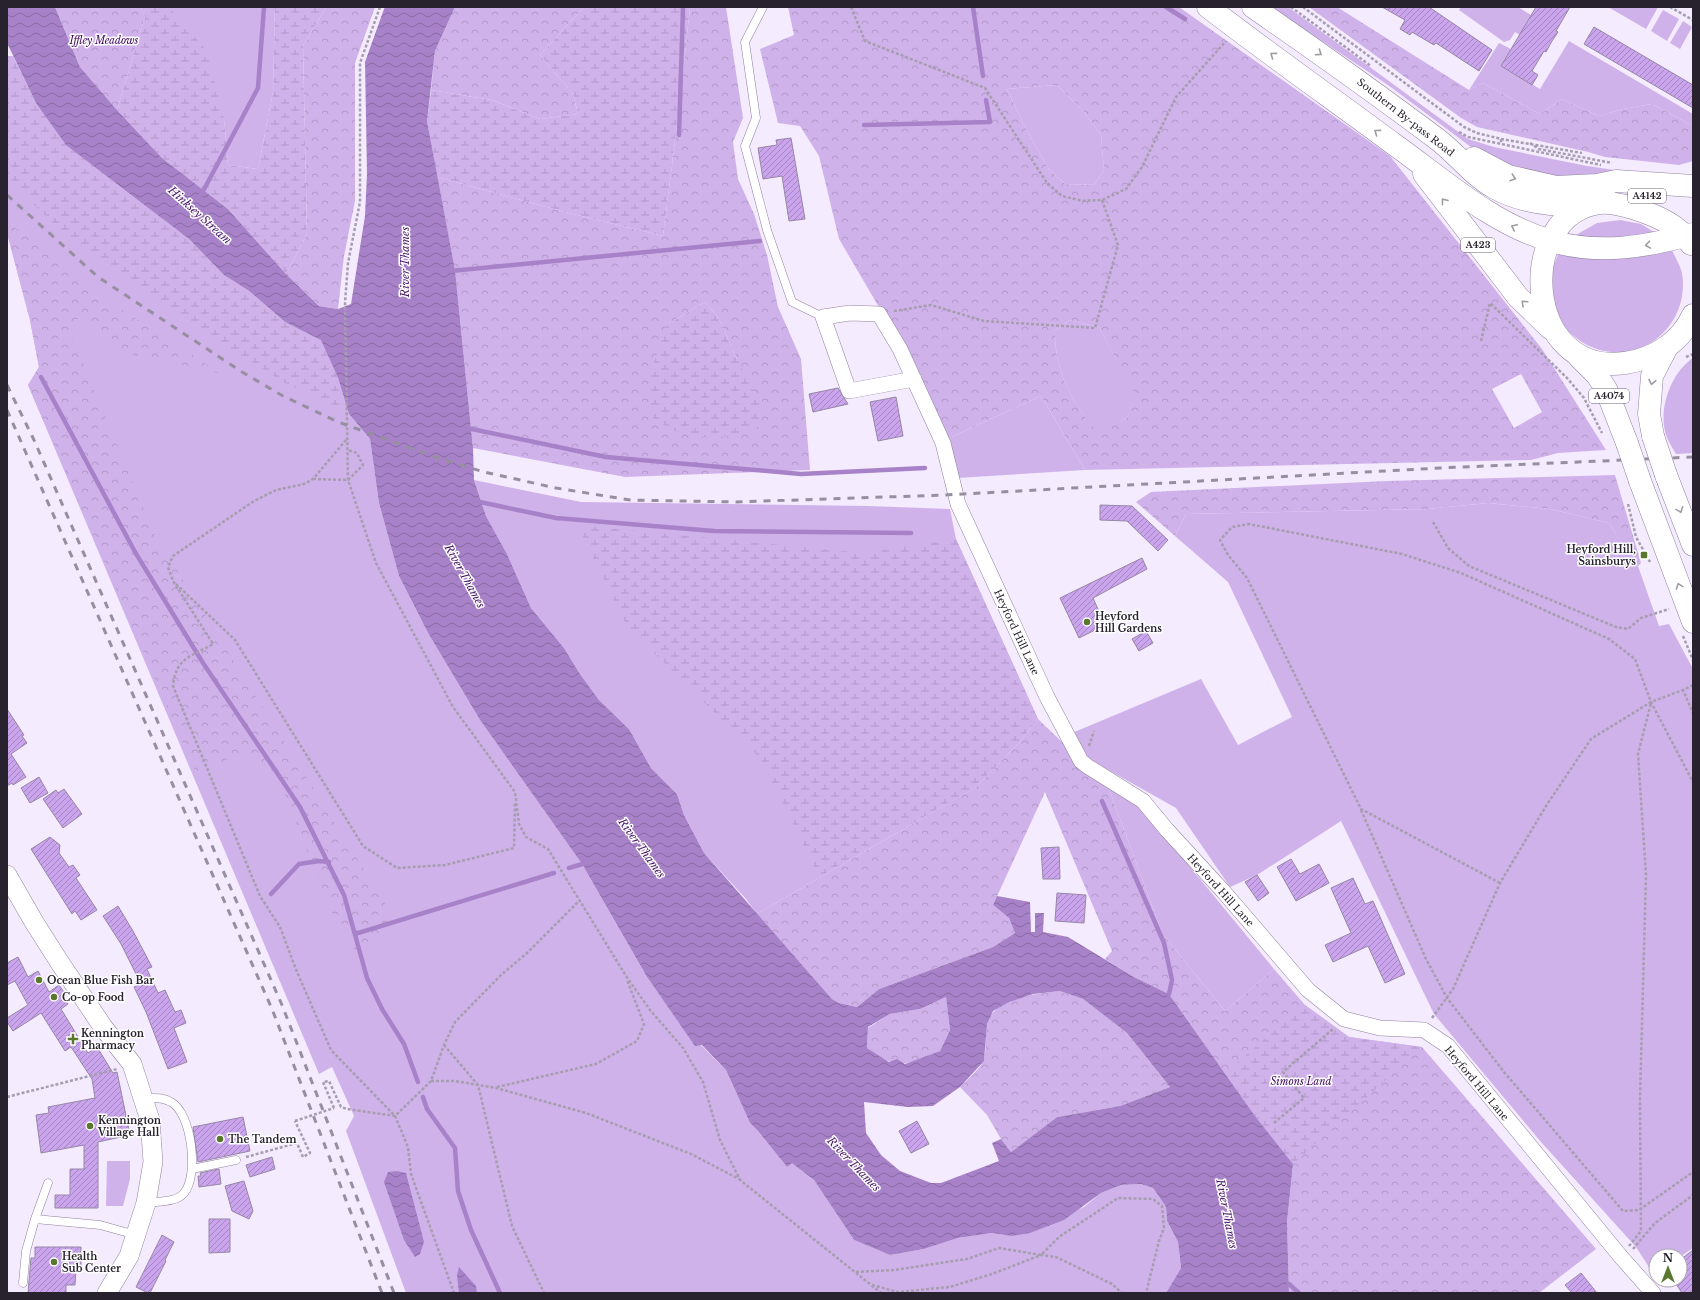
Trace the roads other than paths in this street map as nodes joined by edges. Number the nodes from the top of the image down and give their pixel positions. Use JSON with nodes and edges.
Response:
{"nodes":[{"id":1,"x":763,"y":7,"type":"edge"},
{"id":2,"x":1208,"y":7,"type":"edge"},
{"id":3,"x":1253,"y":7,"type":"edge"},
{"id":4,"x":1441,"y":142,"type":"junction"},
{"id":5,"x":1409,"y":155,"type":"junction"},
{"id":6,"x":1693,"y":186,"type":"edge"},
{"id":7,"x":1693,"y":198,"type":"edge"},
{"id":8,"x":1596,"y":204,"type":"junction"},
{"id":9,"x":1550,"y":241,"type":"junction"},
{"id":10,"x":1691,"y":242,"type":"edge"},
{"id":11,"x":1693,"y":315,"type":"edge"},
{"id":12,"x":823,"y":317,"type":"junction"},
{"id":13,"x":1553,"y":330,"type":"junction"},
{"id":14,"x":1676,"y":342,"type":"junction"},
{"id":15,"x":1579,"y":357,"type":"junction"},
{"id":16,"x":914,"y":379,"type":"junction"},
{"id":17,"x":1693,"y":545,"type":"edge"},
{"id":18,"x":1693,"y":622,"type":"edge"},
{"id":19,"x":7,"y":874,"type":"edge"},
{"id":20,"x":11,"y":893,"type":"edge"},
{"id":21,"x":144,"y":1098,"type":"junction"},
{"id":22,"x":236,"y":1160,"type":"road end"},
{"id":23,"x":192,"y":1169,"type":"junction"},
{"id":24,"x":48,"y":1183,"type":"dead end"},
{"id":25,"x":146,"y":1203,"type":"junction"},
{"id":26,"x":35,"y":1219,"type":"junction"},
{"id":27,"x":136,"y":1235,"type":"junction"},
{"id":28,"x":23,"y":1283,"type":"dead end"},
{"id":29,"x":107,"y":1293,"type":"edge"},
{"id":30,"x":1653,"y":1293,"type":"edge"}],
"edges":[{"from":1,"to":12,"type":"lane"},
{"from":5,"to":2,"type":"main road","number":"A423","one_way":true},
{"from":3,"to":4,"type":"main road","name":"Southern By-pass Road","one_way":true},
{"from":4,"to":6,"type":"main road","one_way":true},
{"from":4,"to":8,"type":"main road","name":"Southern By-pass Road"},
{"from":9,"to":5,"type":"main road","number":"A423","one_way":true},
{"from":13,"to":5,"type":"main road","number":"A423","one_way":true},
{"from":7,"to":8,"type":"main road","number":"A4142"},
{"from":8,"to":9,"type":"main road"},
{"from":8,"to":10,"type":"main road"},
{"from":10,"to":9,"type":"main road","number":"A423","one_way":true},
{"from":9,"to":13,"type":"main road"},
{"from":11,"to":14,"type":"main road"},
{"from":12,"to":16,"type":"street","name":"Heyford Hill Lane"},
{"from":12,"to":16,"type":"street"},
{"from":13,"to":15,"type":"main road"},
{"from":14,"to":15,"type":"main road"},
{"from":14,"to":17,"type":"main road","one_way":true,"bridge":true},
{"from":18,"to":15,"type":"main road","number":"A4074","one_way":true,"bridge":true},
{"from":16,"to":30,"type":"street","name":"Heyford Hill Lane"},
{"from":19,"to":20,"type":"street"},
{"from":20,"to":21,"type":"street"},
{"from":21,"to":23,"type":"lane"},
{"from":21,"to":25,"type":"street"},
{"from":22,"to":23,"type":"lane"},
{"from":23,"to":25,"type":"lane"},
{"from":24,"to":26,"type":"lane"},
{"from":25,"to":27,"type":"street"},
{"from":26,"to":27,"type":"lane"},
{"from":26,"to":28,"type":"lane"},
{"from":27,"to":29,"type":"street"}]}
